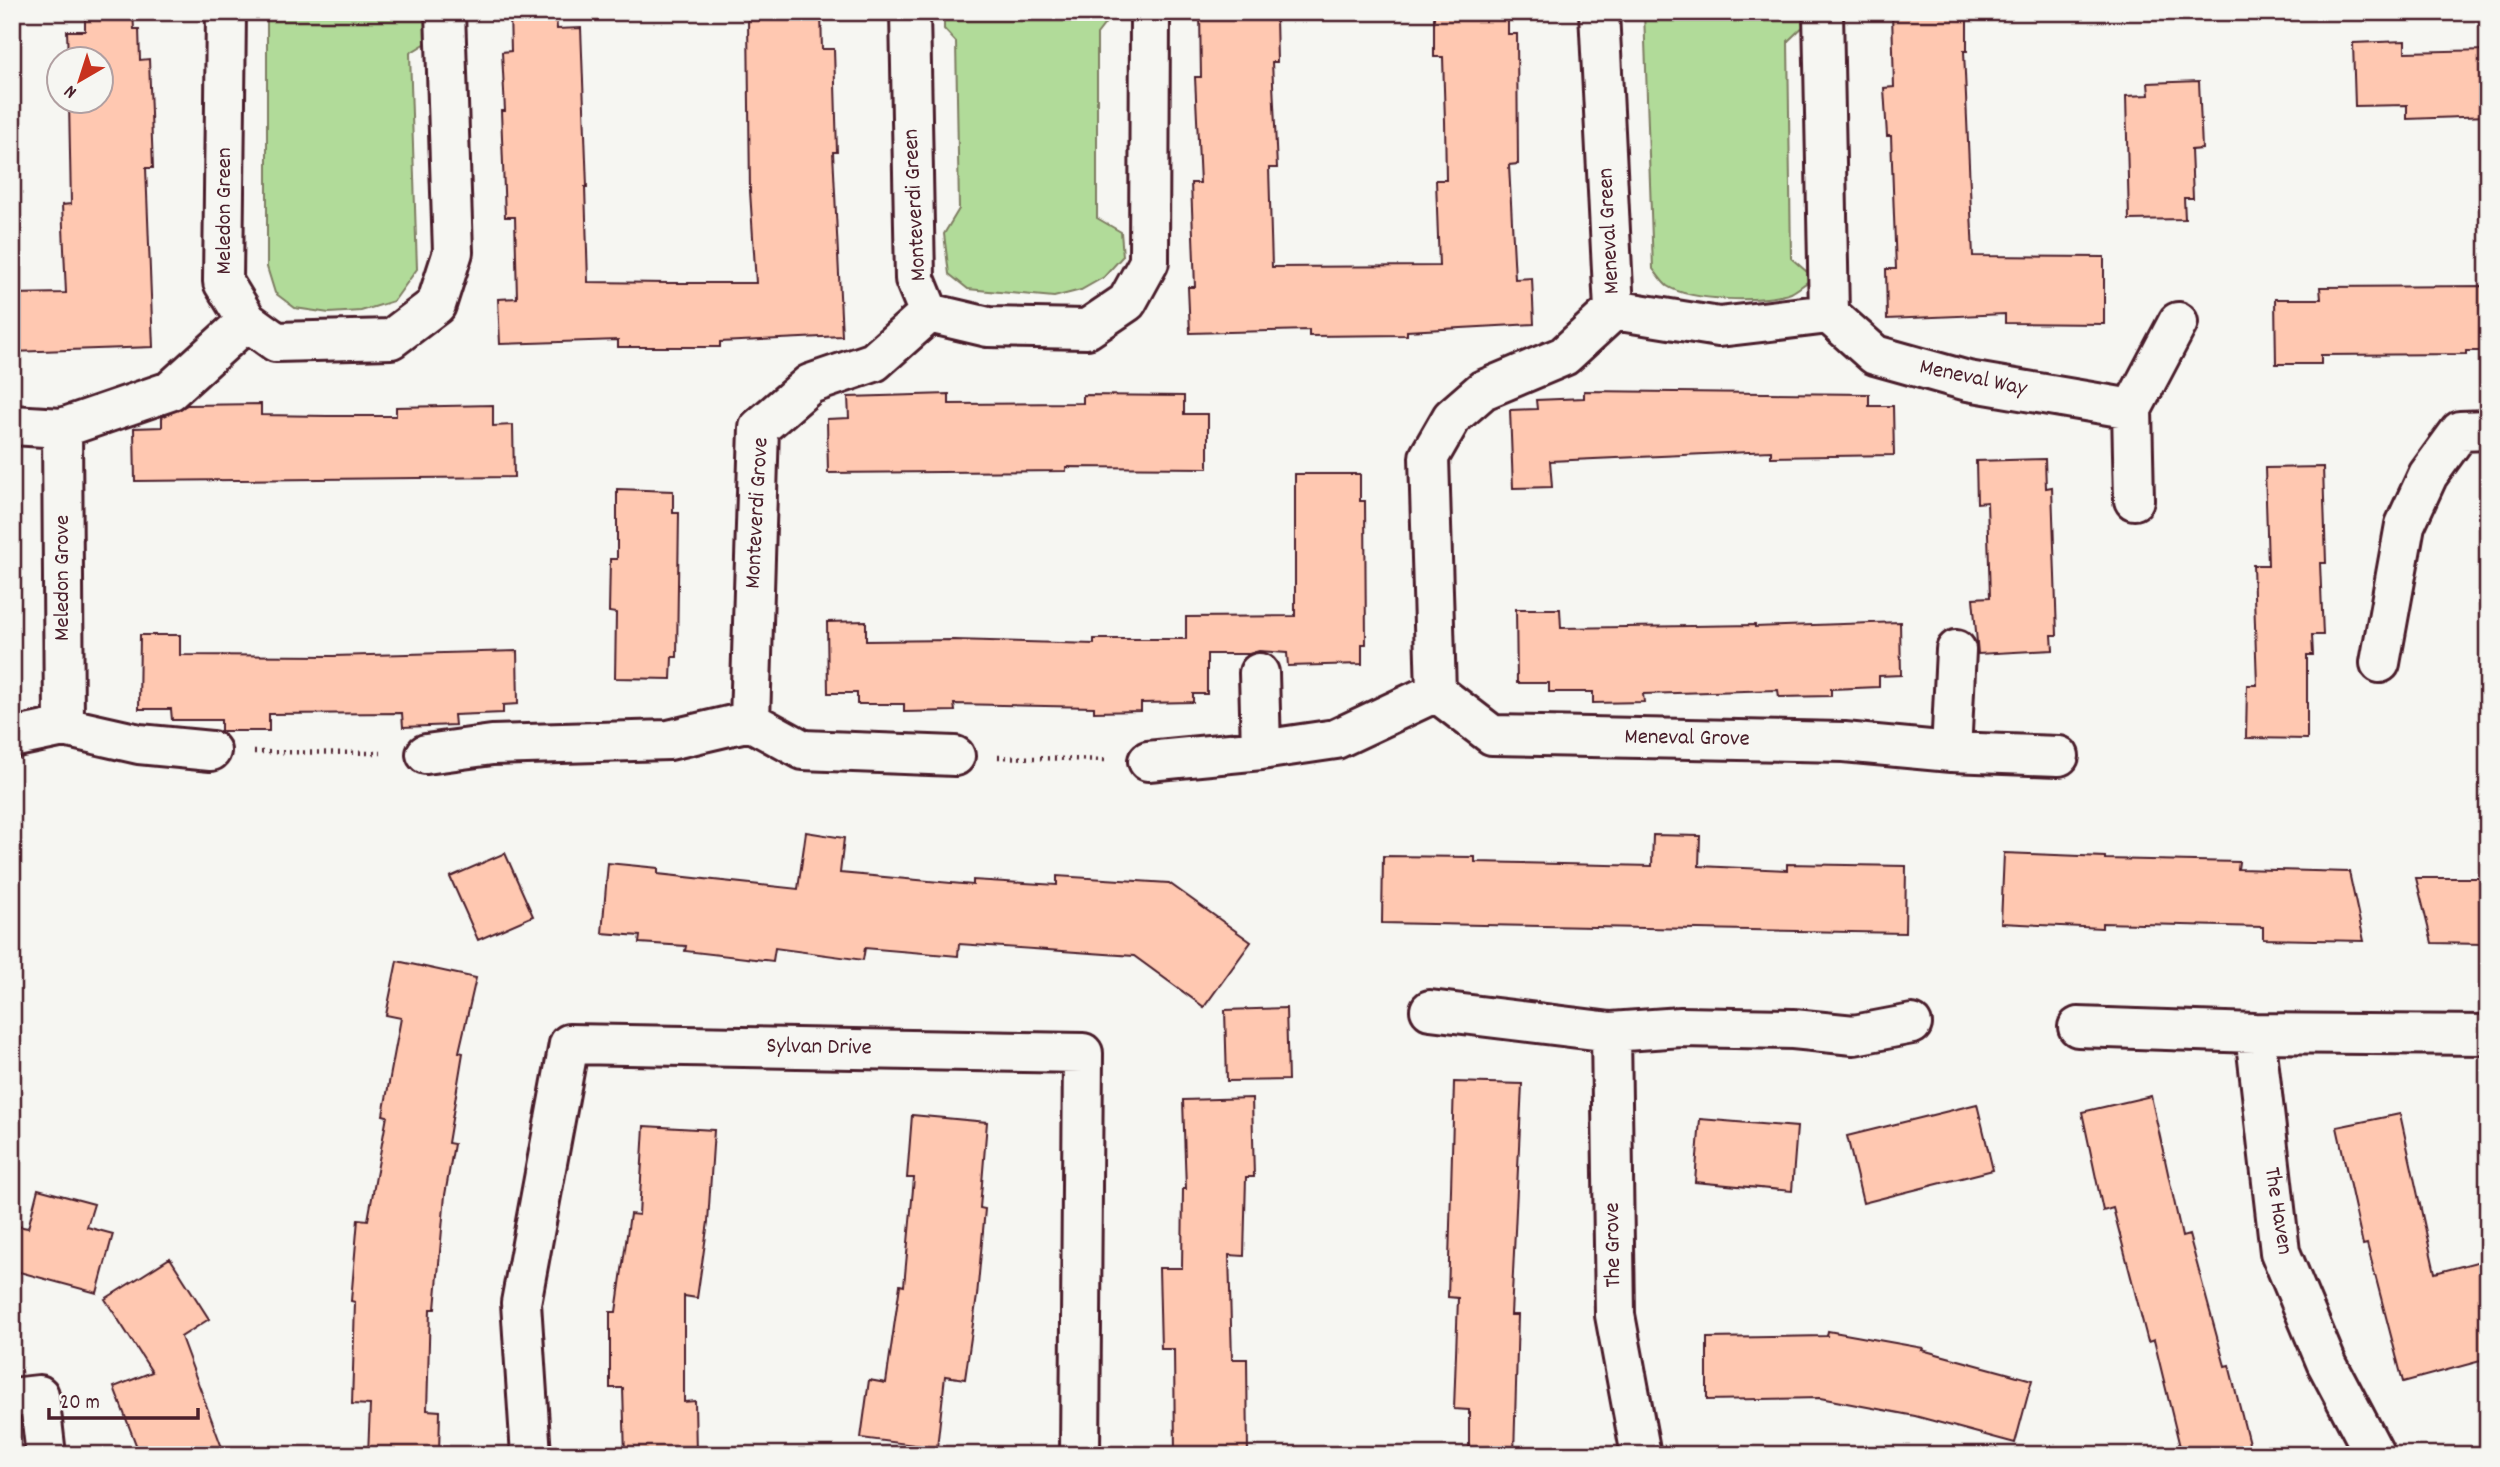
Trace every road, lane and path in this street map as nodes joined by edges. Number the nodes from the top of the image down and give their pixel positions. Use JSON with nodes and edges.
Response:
{"nodes":[{"id":1,"x":226,"y":12,"type":"edge"},
{"id":2,"x":444,"y":12,"type":"edge"},
{"id":3,"x":911,"y":12,"type":"edge"},
{"id":4,"x":1150,"y":12,"type":"edge"},
{"id":5,"x":1599,"y":12,"type":"edge"},
{"id":6,"x":1823,"y":12,"type":"edge"},
{"id":7,"x":1614,"y":310,"type":"junction"},
{"id":8,"x":929,"y":313,"type":"junction"},
{"id":9,"x":1829,"y":314,"type":"junction"},
{"id":10,"x":247,"y":321,"type":"junction"},
{"id":11,"x":2178,"y":322,"type":"dead end"},
{"id":12,"x":2132,"y":409,"type":"junction"},
{"id":13,"x":12,"y":425,"type":"edge"},
{"id":14,"x":62,"y":428,"type":"junction"},
{"id":15,"x":2488,"y":430,"type":"edge"},
{"id":16,"x":2134,"y":500,"type":"dead end"},
{"id":17,"x":1956,"y":650,"type":"dead end"},
{"id":18,"x":2381,"y":663,"type":"dead end"},
{"id":19,"x":1259,"y":673,"type":"dead end"},
{"id":20,"x":1436,"y":692,"type":"junction"},
{"id":21,"x":750,"y":721,"type":"junction"},
{"id":22,"x":64,"y":727,"type":"junction"},
{"id":23,"x":12,"y":738,"type":"edge"},
{"id":24,"x":1261,"y":750,"type":"junction"},
{"id":25,"x":211,"y":751,"type":"joint"},
{"id":26,"x":1951,"y":752,"type":"junction"},
{"id":27,"x":426,"y":754,"type":"joint"},
{"id":28,"x":2059,"y":755,"type":"dead end"},
{"id":29,"x":955,"y":756,"type":"joint"},
{"id":30,"x":1148,"y":761,"type":"joint"},
{"id":31,"x":1430,"y":1010,"type":"dead end"},
{"id":32,"x":1912,"y":1024,"type":"dead end"},
{"id":33,"x":2078,"y":1027,"type":"dead end"},
{"id":34,"x":1611,"y":1032,"type":"junction"},
{"id":35,"x":2255,"y":1032,"type":"junction"},
{"id":36,"x":2488,"y":1035,"type":"edge"},
{"id":37,"x":12,"y":1398,"type":"edge"},
{"id":38,"x":46,"y":1455,"type":"edge"},
{"id":39,"x":531,"y":1455,"type":"edge"},
{"id":40,"x":1080,"y":1455,"type":"edge"},
{"id":41,"x":1641,"y":1455,"type":"edge"},
{"id":42,"x":2375,"y":1455,"type":"edge"}],
"edges":[{"from":1,"to":10,"type":"street","name":"Meledon Green"},
{"from":2,"to":10,"type":"street","name":"Meledon Green"},
{"from":3,"to":8,"type":"street","name":"Monteverdi Green"},
{"from":4,"to":8,"type":"street","name":"Monteverdi Green"},
{"from":5,"to":7,"type":"street","name":"Meneval Green"},
{"from":6,"to":9,"type":"street"},
{"from":7,"to":9,"type":"street","name":"Meneval Green"},
{"from":7,"to":20,"type":"street"},
{"from":8,"to":21,"type":"street","name":"Monteverdi Grove"},
{"from":9,"to":12,"type":"street","name":"Meneval Way"},
{"from":10,"to":14,"type":"street"},
{"from":11,"to":12,"type":"street"},
{"from":12,"to":16,"type":"street"},
{"from":13,"to":14,"type":"street"},
{"from":14,"to":22,"type":"street","name":"Meledon Grove"},
{"from":15,"to":18,"type":"street"},
{"from":17,"to":26,"type":"street"},
{"from":19,"to":24,"type":"street"},
{"from":20,"to":24,"type":"street"},
{"from":20,"to":26,"type":"street","name":"Meneval Grove"},
{"from":21,"to":27,"type":"street"},
{"from":21,"to":29,"type":"street"},
{"from":22,"to":23,"type":"street"},
{"from":22,"to":25,"type":"street"},
{"from":24,"to":30,"type":"street"},
{"from":25,"to":27,"type":"path"},
{"from":26,"to":28,"type":"street","name":"Meneval Grove"},
{"from":29,"to":30,"type":"path"},
{"from":31,"to":34,"type":"street"},
{"from":32,"to":34,"type":"street"},
{"from":33,"to":35,"type":"street"},
{"from":34,"to":41,"type":"street","name":"The Grove"},
{"from":35,"to":36,"type":"street"},
{"from":35,"to":42,"type":"street","name":"The Haven"},
{"from":37,"to":38,"type":"street"},
{"from":39,"to":40,"type":"street","name":"Sylvan Drive"}]}
